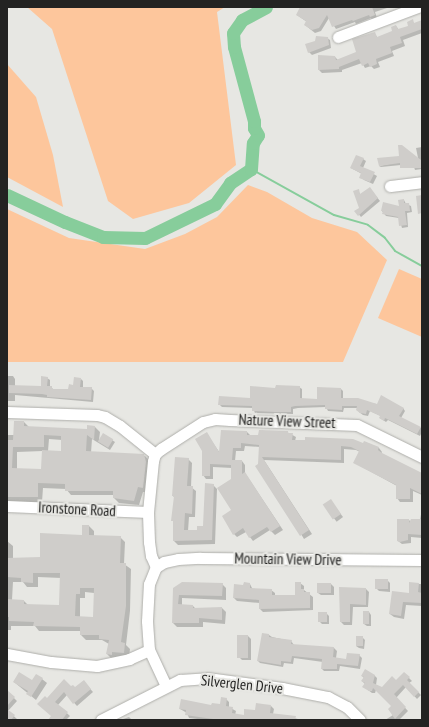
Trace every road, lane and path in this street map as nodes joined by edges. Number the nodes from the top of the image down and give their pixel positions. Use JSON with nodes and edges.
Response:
{"nodes":[{"id":1,"x":418,"y":7,"type":"edge"},
{"id":2,"x":338,"y":37,"type":"dead end"},
{"id":3,"x":422,"y":182,"type":"edge"},
{"id":4,"x":390,"y":186,"type":"dead end"},
{"id":5,"x":7,"y":412,"type":"edge"},
{"id":6,"x":155,"y":454,"type":"junction"},
{"id":7,"x":422,"y":457,"type":"edge"},
{"id":8,"x":7,"y":506,"type":"edge"},
{"id":9,"x":148,"y":512,"type":"junction"},
{"id":10,"x":422,"y":560,"type":"edge"},
{"id":11,"x":156,"y":567,"type":"junction"},
{"id":12,"x":149,"y":650,"type":"junction"},
{"id":13,"x":7,"y":654,"type":"edge"},
{"id":14,"x":166,"y":686,"type":"junction"},
{"id":15,"x":101,"y":720,"type":"edge"},
{"id":16,"x":360,"y":720,"type":"edge"}],
"edges":[{"from":1,"to":2,"type":"street"},
{"from":3,"to":4,"type":"street"},
{"from":5,"to":6,"type":"street"},
{"from":6,"to":7,"type":"street","name":"Nature View Street"},
{"from":6,"to":9,"type":"street"},
{"from":8,"to":9,"type":"street","name":"Ironstone Road"},
{"from":9,"to":11,"type":"street"},
{"from":10,"to":11,"type":"street","name":"Mountain View Drive"},
{"from":11,"to":12,"type":"street"},
{"from":12,"to":13,"type":"street"},
{"from":12,"to":14,"type":"street"},
{"from":14,"to":15,"type":"street","name":"Silverglen Drive"},
{"from":14,"to":16,"type":"street","name":"Silverglen Drive"}]}
